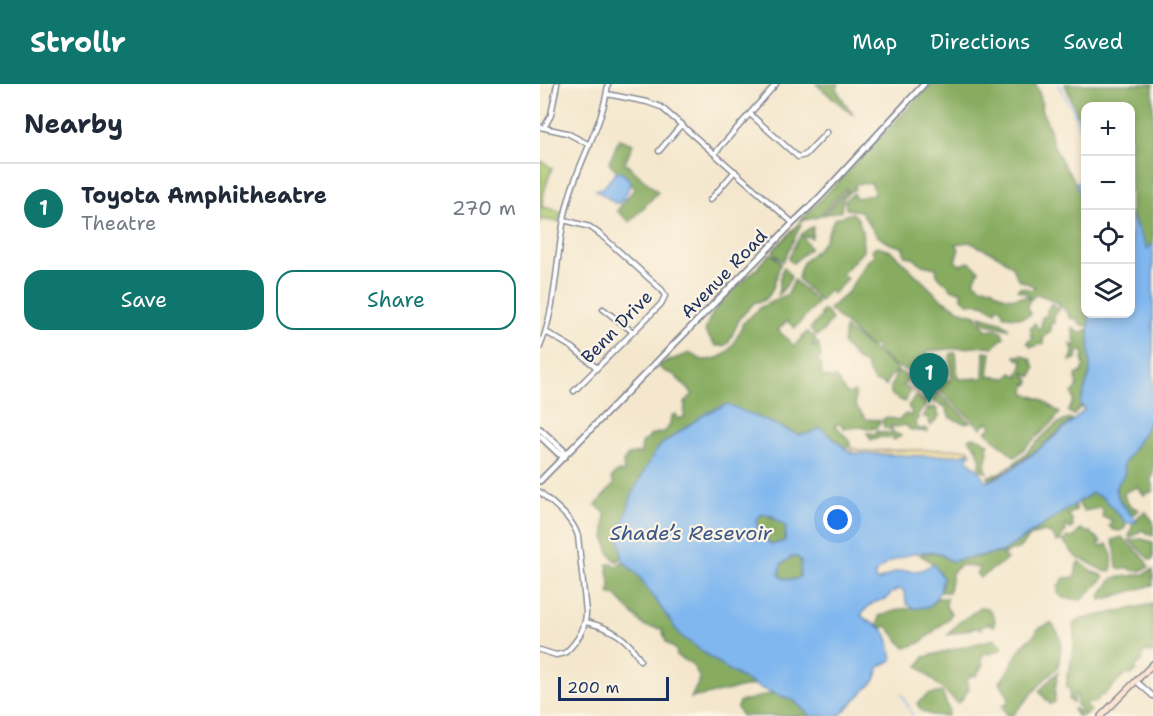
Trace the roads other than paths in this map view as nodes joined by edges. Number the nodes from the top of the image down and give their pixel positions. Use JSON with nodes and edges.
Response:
{"nodes":[{"id":1,"x":557,"y":84,"type":"edge"},
{"id":2,"x":608,"y":84,"type":"edge"},
{"id":3,"x":776,"y":84,"type":"edge"},
{"id":4,"x":924,"y":84,"type":"edge"},
{"id":5,"x":607,"y":94,"type":"junction"},
{"id":6,"x":750,"y":114,"type":"junction"},
{"id":7,"x":682,"y":124,"type":"junction"},
{"id":8,"x":542,"y":128,"type":"edge"},
{"id":9,"x":827,"y":132,"type":"dead end"},
{"id":10,"x":590,"y":145,"type":"junction"},
{"id":11,"x":659,"y":151,"type":"dead end"},
{"id":12,"x":715,"y":153,"type":"junction"},
{"id":13,"x":735,"y":171,"type":"junction"},
{"id":14,"x":710,"y":200,"type":"dead end"},
{"id":15,"x":564,"y":220,"type":"junction"},
{"id":16,"x":793,"y":223,"type":"junction"},
{"id":17,"x":603,"y":309,"type":"dead end"},
{"id":18,"x":546,"y":332,"type":"junction"},
{"id":19,"x":633,"y":332,"type":"junction"},
{"id":20,"x":540,"y":346,"type":"edge"},
{"id":21,"x":597,"y":368,"type":"junction"},
{"id":22,"x":574,"y":391,"type":"dead end"},
{"id":23,"x":540,"y":429,"type":"edge"},
{"id":24,"x":540,"y":436,"type":"edge"},
{"id":25,"x":564,"y":456,"type":"junction"},
{"id":26,"x":540,"y":481,"type":"edge"},
{"id":27,"x":540,"y":492,"type":"edge"},
{"id":28,"x":586,"y":622,"type":"junction"},
{"id":29,"x":540,"y":650,"type":"edge"},
{"id":30,"x":640,"y":660,"type":"dead end"},
{"id":31,"x":1153,"y":664,"type":"edge"},
{"id":32,"x":1136,"y":681,"type":"junction"},
{"id":33,"x":1153,"y":696,"type":"edge"},
{"id":34,"x":1101,"y":716,"type":"edge"}],
"edges":[{"from":1,"to":8,"type":"street"},
{"from":2,"to":5,"type":"street"},
{"from":3,"to":6,"type":"street"},
{"from":4,"to":16,"type":"street","name":"Avenue Road"},
{"from":5,"to":7,"type":"street"},
{"from":5,"to":10,"type":"street"},
{"from":6,"to":9,"type":"street"},
{"from":6,"to":12,"type":"street"},
{"from":7,"to":11,"type":"street"},
{"from":7,"to":12,"type":"street"},
{"from":8,"to":10,"type":"street"},
{"from":10,"to":15,"type":"street"},
{"from":12,"to":13,"type":"street"},
{"from":13,"to":14,"type":"street"},
{"from":13,"to":16,"type":"street"},
{"from":15,"to":18,"type":"street"},
{"from":15,"to":19,"type":"street","name":"Benn Drive"},
{"from":16,"to":25,"type":"street","name":"Avenue Road"},
{"from":17,"to":19,"type":"street"},
{"from":18,"to":20,"type":"street"},
{"from":18,"to":21,"type":"street"},
{"from":19,"to":21,"type":"street","name":"Benn Drive"},
{"from":21,"to":22,"type":"street","name":"Benn Drive"},
{"from":23,"to":25,"type":"street"},
{"from":24,"to":25,"type":"street"},
{"from":25,"to":26,"type":"street","name":"Avenue Road"},
{"from":27,"to":28,"type":"street"},
{"from":28,"to":29,"type":"street"},
{"from":28,"to":30,"type":"street"},
{"from":31,"to":32,"type":"main road"},
{"from":32,"to":33,"type":"street"},
{"from":32,"to":34,"type":"main road"}]}
